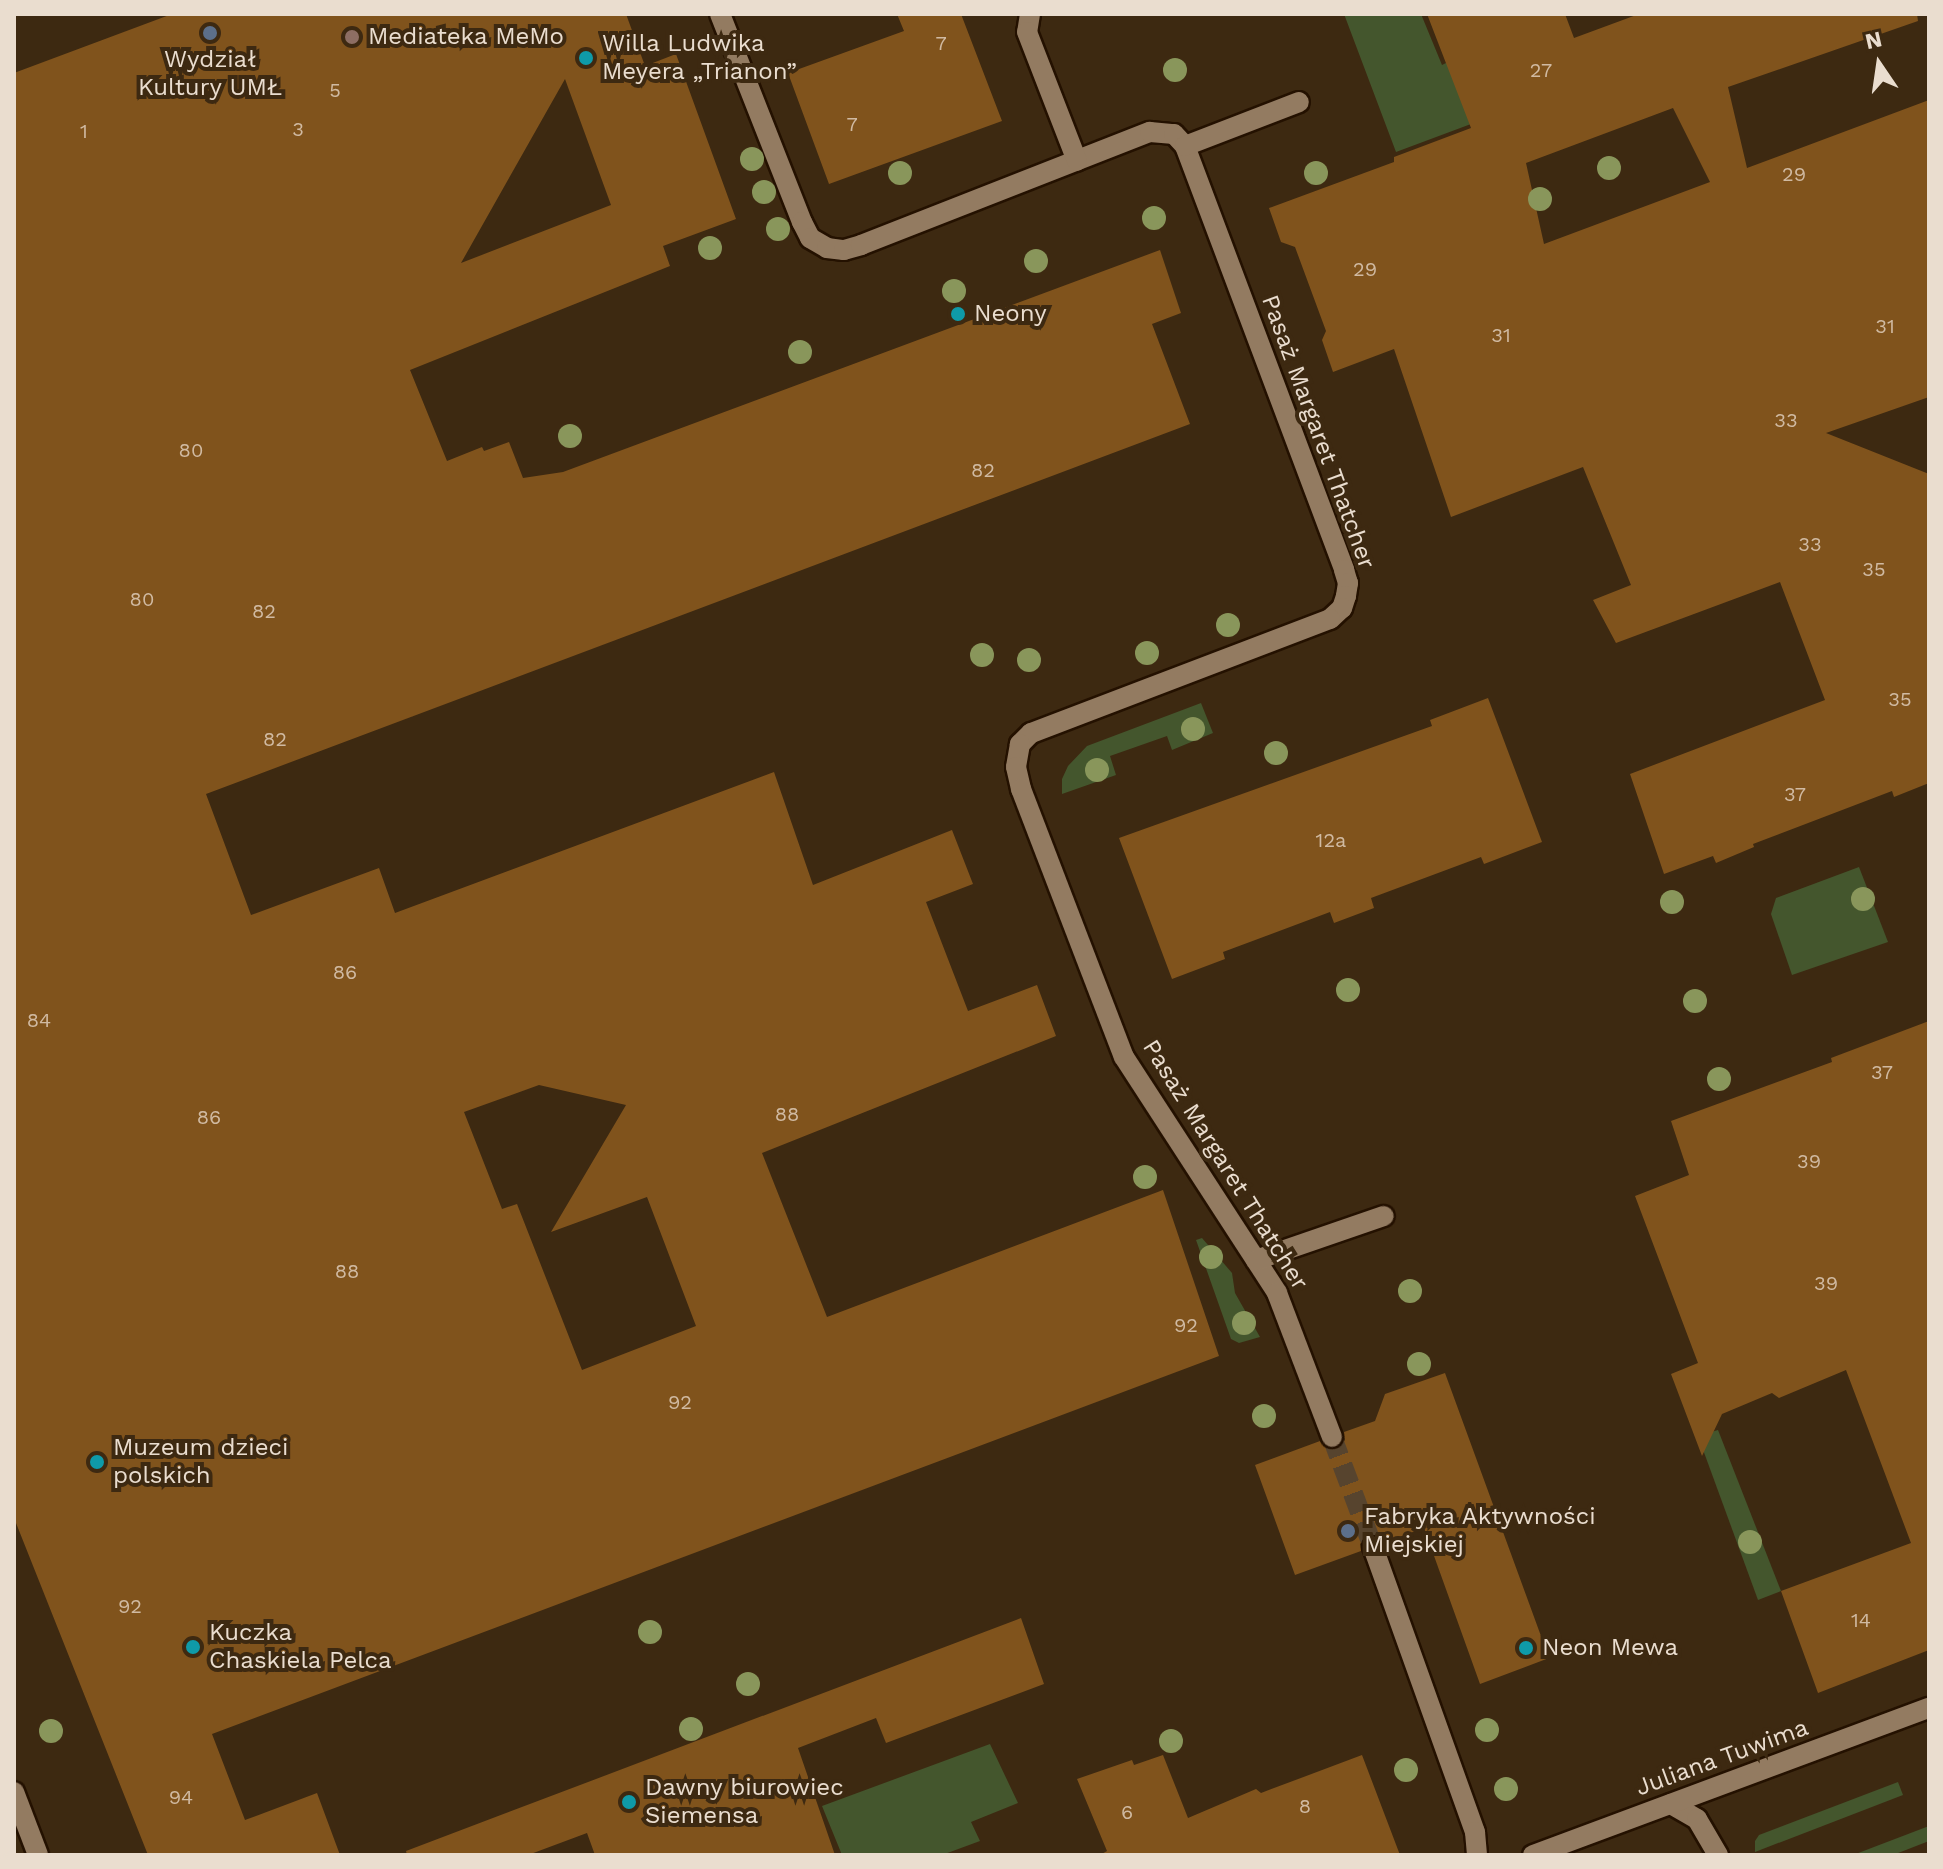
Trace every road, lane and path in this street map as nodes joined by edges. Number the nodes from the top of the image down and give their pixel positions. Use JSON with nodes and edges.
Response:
{"nodes":[{"id":1,"x":720,"y":14,"type":"edge"},
{"id":2,"x":1030,"y":14,"type":"edge"},
{"id":3,"x":1299,"y":102,"type":"dead end"},
{"id":4,"x":1185,"y":146,"type":"junction"},
{"id":5,"x":1077,"y":161,"type":"junction"},
{"id":6,"x":1384,"y":1216,"type":"dead end"},
{"id":7,"x":1256,"y":1260,"type":"junction"},
{"id":8,"x":1332,"y":1437,"type":"tunnel mouth"},
{"id":9,"x":1373,"y":1547,"type":"tunnel mouth"},
{"id":10,"x":1929,"y":1708,"type":"edge"},
{"id":11,"x":14,"y":1792,"type":"edge"},
{"id":12,"x":1671,"y":1804,"type":"junction"},
{"id":13,"x":38,"y":1855,"type":"edge"},
{"id":14,"x":1477,"y":1855,"type":"edge"},
{"id":15,"x":1533,"y":1855,"type":"edge"},
{"id":16,"x":1718,"y":1855,"type":"edge"}],
"edges":[{"from":1,"to":5,"type":"street"},
{"from":2,"to":5,"type":"street"},
{"from":3,"to":4,"type":"street"},
{"from":4,"to":5,"type":"street"},
{"from":4,"to":7,"type":"street","name":"Pasaż Margaret Thatcher"},
{"from":6,"to":7,"type":"street"},
{"from":7,"to":8,"type":"street","name":"Pasaż Margaret Thatcher"},
{"from":9,"to":14,"type":"street"},
{"from":10,"to":12,"type":"street","name":"Juliana Tuwima"},
{"from":11,"to":13,"type":"street"},
{"from":12,"to":15,"type":"street","name":"Juliana Tuwima"},
{"from":12,"to":16,"type":"street"}]}
